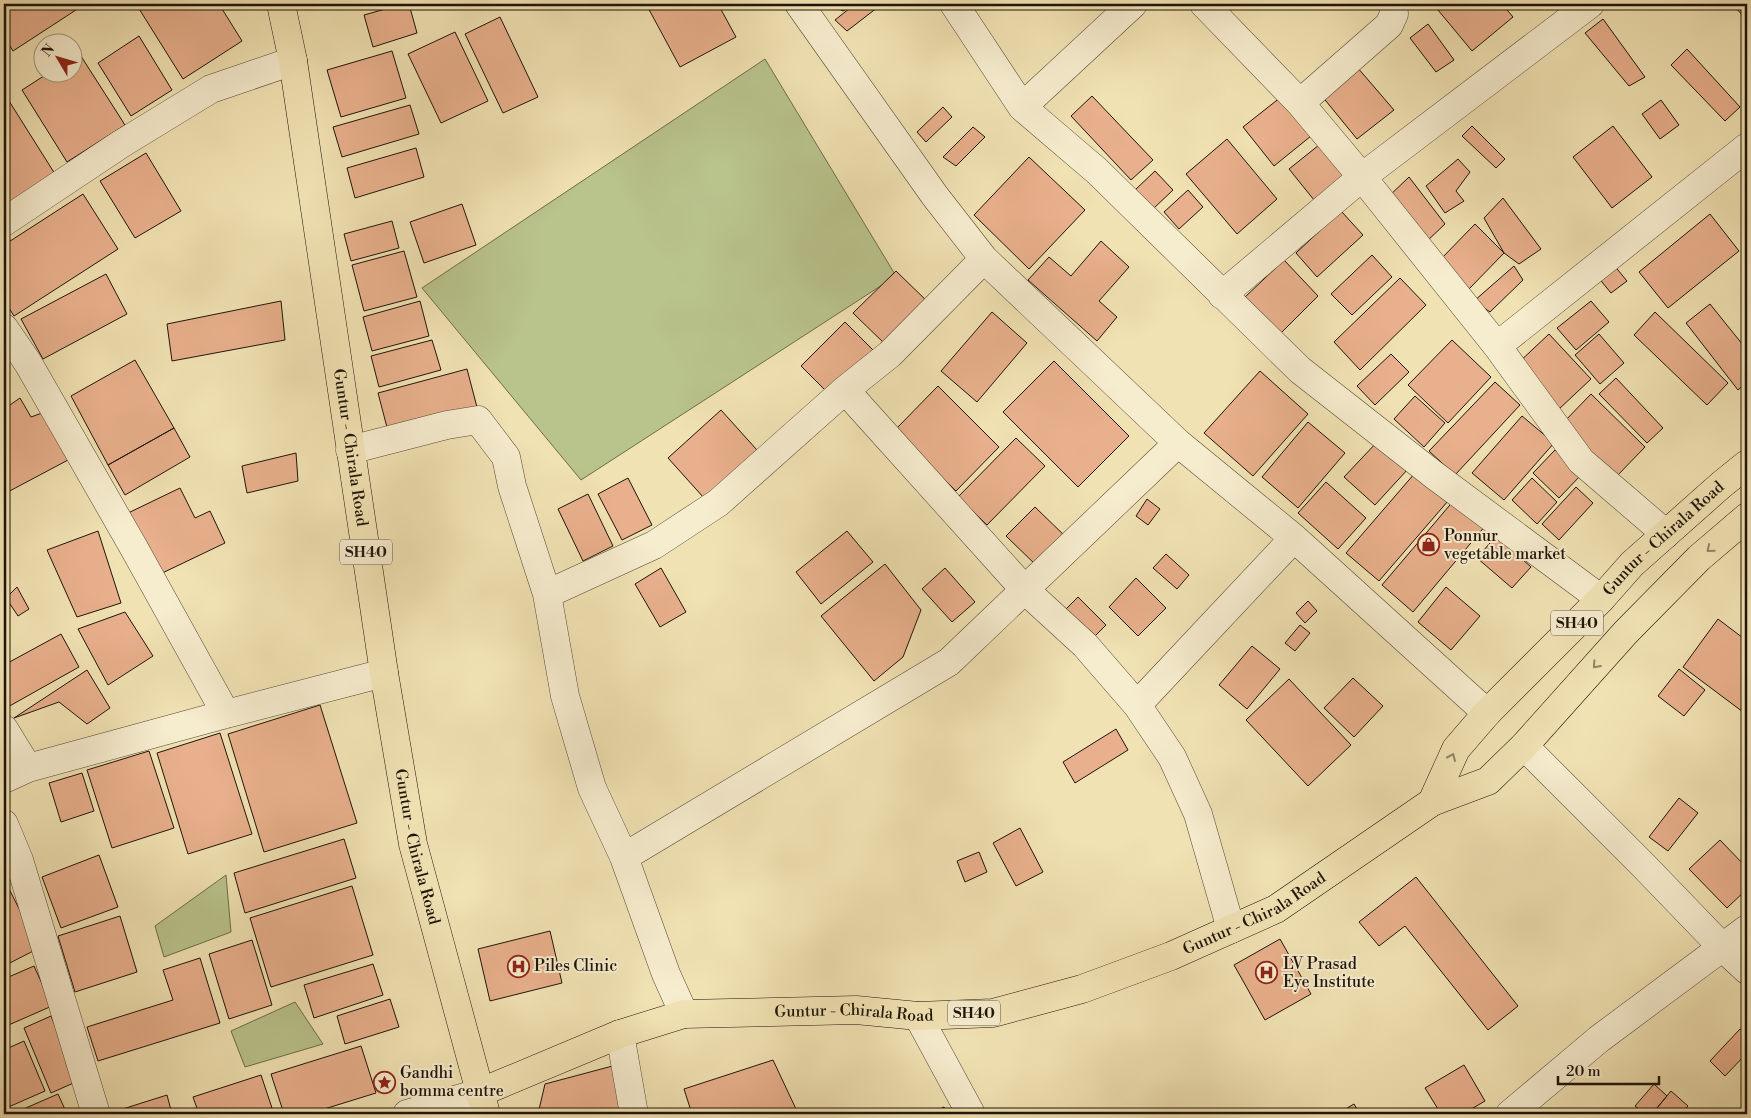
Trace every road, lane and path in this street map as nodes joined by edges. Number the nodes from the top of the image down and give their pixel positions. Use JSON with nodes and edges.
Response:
{"nodes":[{"id":1,"x":281,"y":4,"type":"edge"},
{"id":2,"x":799,"y":4,"type":"edge"},
{"id":3,"x":954,"y":4,"type":"edge"},
{"id":4,"x":1133,"y":4,"type":"edge"},
{"id":5,"x":1204,"y":4,"type":"edge"},
{"id":6,"x":1393,"y":4,"type":"edge"},
{"id":7,"x":1590,"y":4,"type":"edge"},
{"id":8,"x":293,"y":61,"type":"junction"},
{"id":9,"x":1300,"y":103,"type":"junction"},
{"id":10,"x":1022,"y":107,"type":"junction"},
{"id":11,"x":1747,"y":147,"type":"edge"},
{"id":12,"x":1362,"y":177,"type":"junction"},
{"id":13,"x":4,"y":222,"type":"edge"},
{"id":14,"x":984,"y":259,"type":"junction"},
{"id":15,"x":1222,"y":295,"type":"junction"},
{"id":16,"x":4,"y":328,"type":"edge"},
{"id":17,"x":1497,"y":346,"type":"junction"},
{"id":18,"x":845,"y":390,"type":"junction"},
{"id":19,"x":1178,"y":443,"type":"junction"},
{"id":20,"x":350,"y":450,"type":"junction"},
{"id":21,"x":1747,"y":464,"type":"edge"},
{"id":22,"x":1747,"y":518,"type":"edge"},
{"id":23,"x":1666,"y":534,"type":"junction"},
{"id":24,"x":1294,"y":538,"type":"junction"},
{"id":25,"x":1026,"y":590,"type":"junction"},
{"id":26,"x":547,"y":594,"type":"junction"},
{"id":27,"x":1602,"y":599,"type":"junction"},
{"id":28,"x":384,"y":673,"type":"junction"},
{"id":29,"x":1137,"y":705,"type":"junction"},
{"id":30,"x":1487,"y":713,"type":"junction"},
{"id":31,"x":226,"y":714,"type":"junction"},
{"id":32,"x":4,"y":729,"type":"edge"},
{"id":33,"x":1524,"y":746,"type":"junction"},
{"id":34,"x":28,"y":768,"type":"junction"},
{"id":35,"x":4,"y":779,"type":"edge"},
{"id":36,"x":1432,"y":802,"type":"junction"},
{"id":37,"x":4,"y":824,"type":"edge"},
{"id":38,"x":624,"y":857,"type":"junction"},
{"id":39,"x":1231,"y":929,"type":"junction"},
{"id":40,"x":1747,"y":929,"type":"edge"},
{"id":41,"x":1723,"y":948,"type":"junction"},
{"id":42,"x":1747,"y":970,"type":"edge"},
{"id":43,"x":684,"y":1014,"type":"junction"},
{"id":44,"x":918,"y":1016,"type":"junction"},
{"id":45,"x":620,"y":1034,"type":"junction"},
{"id":46,"x":482,"y":1104,"type":"edge"},
{"id":47,"x":96,"y":1114,"type":"edge"},
{"id":48,"x":407,"y":1114,"type":"edge"},
{"id":49,"x":634,"y":1114,"type":"edge"},
{"id":50,"x":971,"y":1114,"type":"edge"},
{"id":51,"x":1510,"y":1114,"type":"edge"}],
"edges":[{"from":1,"to":8,"type":"main road","name":"Guntur - Chirala Road","number":"SH40"},
{"from":2,"to":14,"type":"street"},
{"from":3,"to":10,"type":"street"},
{"from":4,"to":10,"type":"street"},
{"from":5,"to":9,"type":"street"},
{"from":6,"to":9,"type":"street"},
{"from":7,"to":12,"type":"street"},
{"from":8,"to":13,"type":"street"},
{"from":8,"to":20,"type":"main road","name":"Guntur - Chirala Road","number":"SH40"},
{"from":9,"to":12,"type":"street"},
{"from":10,"to":15,"type":"street"},
{"from":11,"to":17,"type":"street"},
{"from":12,"to":15,"type":"street"},
{"from":12,"to":17,"type":"street"},
{"from":14,"to":18,"type":"street"},
{"from":14,"to":19,"type":"street"},
{"from":15,"to":27,"type":"street"},
{"from":16,"to":31,"type":"street"},
{"from":17,"to":23,"type":"street"},
{"from":18,"to":25,"type":"street"},
{"from":18,"to":26,"type":"street"},
{"from":19,"to":24,"type":"street"},
{"from":19,"to":25,"type":"street"},
{"from":20,"to":26,"type":"street"},
{"from":20,"to":28,"type":"main road","name":"Guntur - Chirala Road","number":"SH40"},
{"from":21,"to":23,"type":"main road","name":"Guntur - Chirala Road","number":"SH40"},
{"from":22,"to":33,"type":"main road","name":"Guntur - Chirala Road","number":"SH40","one_way":true},
{"from":23,"to":27,"type":"main road","name":"Guntur - Chirala Road","number":"SH40"},
{"from":24,"to":29,"type":"street"},
{"from":24,"to":30,"type":"street"},
{"from":25,"to":29,"type":"street"},
{"from":25,"to":38,"type":"street"},
{"from":26,"to":38,"type":"street"},
{"from":27,"to":30,"type":"main road","name":"Guntur - Chirala Road","number":"SH40"},
{"from":28,"to":31,"type":"street"},
{"from":28,"to":46,"type":"main road","name":"Guntur - Chirala Road","number":"SH40"},
{"from":29,"to":39,"type":"street"},
{"from":36,"to":30,"type":"main road","name":"Guntur - Chirala Road","number":"SH40","one_way":true},
{"from":31,"to":34,"type":"street"},
{"from":32,"to":34,"type":"street"},
{"from":33,"to":36,"type":"main road","name":"Guntur - Chirala Road","number":"SH40"},
{"from":33,"to":41,"type":"street"},
{"from":34,"to":35,"type":"street"},
{"from":36,"to":39,"type":"main road","name":"Guntur - Chirala Road","number":"SH40"},
{"from":37,"to":47,"type":"street"},
{"from":38,"to":43,"type":"street"},
{"from":39,"to":44,"type":"main road","name":"Guntur - Chirala Road","number":"SH40"},
{"from":40,"to":41,"type":"street"},
{"from":41,"to":42,"type":"street"},
{"from":41,"to":51,"type":"street"},
{"from":43,"to":44,"type":"main road","name":"Guntur - Chirala Road","number":"SH40"},
{"from":43,"to":45,"type":"main road","name":"Guntur - Chirala Road","number":"SH40"},
{"from":44,"to":50,"type":"street"},
{"from":45,"to":46,"type":"main road","name":"Guntur - Chirala Road","number":"SH40"},
{"from":45,"to":49,"type":"street"},
{"from":46,"to":48,"type":"street"}]}
